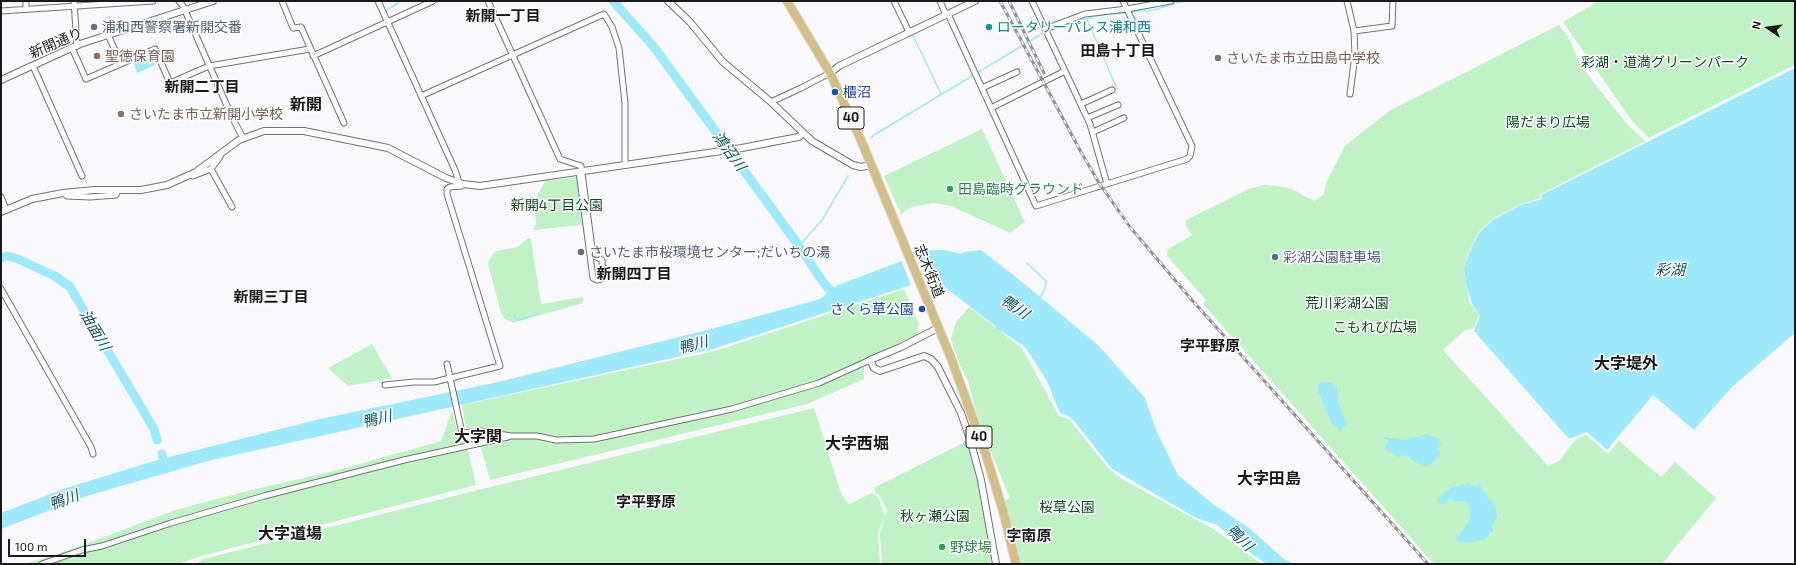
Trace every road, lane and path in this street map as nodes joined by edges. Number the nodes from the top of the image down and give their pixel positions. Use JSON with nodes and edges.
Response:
{"nodes":[{"id":1,"x":26,"y":1,"type":"edge"},
{"id":2,"x":153,"y":1,"type":"edge"},
{"id":3,"x":179,"y":1,"type":"edge"},
{"id":4,"x":213,"y":1,"type":"edge"},
{"id":5,"x":282,"y":1,"type":"edge"},
{"id":6,"x":378,"y":1,"type":"edge"},
{"id":7,"x":433,"y":1,"type":"edge"},
{"id":8,"x":488,"y":1,"type":"edge"},
{"id":9,"x":668,"y":1,"type":"edge"},
{"id":10,"x":786,"y":1,"type":"edge"},
{"id":11,"x":894,"y":1,"type":"edge"},
{"id":12,"x":940,"y":1,"type":"edge"},
{"id":13,"x":975,"y":1,"type":"edge"},
{"id":14,"x":1032,"y":1,"type":"edge"},
{"id":15,"x":1124,"y":1,"type":"edge"},
{"id":16,"x":1171,"y":1,"type":"edge"},
{"id":17,"x":1347,"y":1,"type":"edge"},
{"id":18,"x":1393,"y":1,"type":"edge"},
{"id":19,"x":427,"y":2,"type":"edge"},
{"id":20,"x":74,"y":3,"type":"edge"},
{"id":21,"x":26,"y":9,"type":"junction"},
{"id":22,"x":184,"y":10,"type":"junction"},
{"id":23,"x":1128,"y":10,"type":"junction"},
{"id":24,"x":1,"y":11,"type":"edge"},
{"id":25,"x":947,"y":14,"type":"junction"},
{"id":26,"x":389,"y":22,"type":"junction"},
{"id":27,"x":1045,"y":29,"type":"junction"},
{"id":28,"x":910,"y":31,"type":"junction"},
{"id":29,"x":1354,"y":31,"type":"junction"},
{"id":30,"x":108,"y":35,"type":"junction"},
{"id":31,"x":75,"y":47,"type":"junction"},
{"id":32,"x":310,"y":49,"type":"junction"},
{"id":33,"x":512,"y":55,"type":"junction"},
{"id":34,"x":314,"y":56,"type":"junction"},
{"id":35,"x":121,"y":64,"type":"junction"},
{"id":36,"x":33,"y":66,"type":"junction"},
{"id":37,"x":209,"y":66,"type":"junction"},
{"id":38,"x":1065,"y":71,"type":"junction"},
{"id":39,"x":1017,"y":72,"type":"dead end"},
{"id":40,"x":830,"y":73,"type":"junction"},
{"id":41,"x":1,"y":80,"type":"edge"},
{"id":42,"x":982,"y":88,"type":"junction"},
{"id":43,"x":1112,"y":90,"type":"dead end"},
{"id":44,"x":1350,"y":94,"type":"dead end"},
{"id":45,"x":421,"y":96,"type":"junction"},
{"id":46,"x":771,"y":102,"type":"junction"},
{"id":47,"x":1081,"y":104,"type":"junction"},
{"id":48,"x":1118,"y":105,"type":"dead end"},
{"id":49,"x":991,"y":108,"type":"junction"},
{"id":50,"x":1087,"y":118,"type":"junction"},
{"id":51,"x":1124,"y":118,"type":"dead end"},
{"id":52,"x":344,"y":123,"type":"dead end"},
{"id":53,"x":1093,"y":132,"type":"junction"},
{"id":54,"x":803,"y":133,"type":"junction"},
{"id":55,"x":242,"y":138,"type":"junction"},
{"id":56,"x":221,"y":152,"type":"junction"},
{"id":57,"x":625,"y":165,"type":"junction"},
{"id":58,"x":871,"y":165,"type":"junction"},
{"id":59,"x":211,"y":169,"type":"junction"},
{"id":60,"x":581,"y":171,"type":"junction"},
{"id":61,"x":82,"y":176,"type":"dead end"},
{"id":62,"x":186,"y":177,"type":"junction"},
{"id":63,"x":461,"y":183,"type":"junction"},
{"id":64,"x":1107,"y":184,"type":"junction"},
{"id":65,"x":1,"y":198,"type":"edge"},
{"id":66,"x":232,"y":207,"type":"dead end"},
{"id":67,"x":4,"y":211,"type":"edge"},
{"id":68,"x":1,"y":289,"type":"edge"},
{"id":69,"x":938,"y":328,"type":"junction"},
{"id":70,"x":870,"y":360,"type":"junction"},
{"id":71,"x":447,"y":365,"type":"dead end"},
{"id":72,"x":450,"y":379,"type":"junction"},
{"id":73,"x":384,"y":385,"type":"dead end"},
{"id":74,"x":511,"y":436,"type":"junction"},
{"id":75,"x":93,"y":454,"type":"dead end"},
{"id":76,"x":42,"y":564,"type":"edge"},
{"id":77,"x":996,"y":564,"type":"edge"},
{"id":78,"x":1016,"y":564,"type":"edge"}],
"edges":[{"from":1,"to":21,"type":"street"},
{"from":2,"to":20,"type":"street"},
{"from":3,"to":22,"type":"street"},
{"from":4,"to":22,"type":"street","name":"新開通り"},
{"from":5,"to":32,"type":"street"},
{"from":6,"to":26,"type":"street"},
{"from":7,"to":19,"type":"street"},
{"from":8,"to":33,"type":"street"},
{"from":9,"to":46,"type":"street"},
{"from":10,"to":40,"type":"main road","name":"志木街道","number":"40"},
{"from":11,"to":28,"type":"street"},
{"from":12,"to":25,"type":"street"},
{"from":13,"to":25,"type":"street"},
{"from":14,"to":27,"type":"street"},
{"from":15,"to":23,"type":"street"},
{"from":16,"to":23,"type":"street"},
{"from":17,"to":29,"type":"street"},
{"from":18,"to":29,"type":"street"},
{"from":19,"to":26,"type":"street"},
{"from":20,"to":21,"type":"street"},
{"from":20,"to":31,"type":"street"},
{"from":21,"to":24,"type":"street"},
{"from":22,"to":30,"type":"street","name":"新開通り"},
{"from":22,"to":37,"type":"street"},
{"from":23,"to":27,"type":"street"},
{"from":23,"to":64,"type":"street"},
{"from":25,"to":28,"type":"street"},
{"from":25,"to":42,"type":"street"},
{"from":26,"to":34,"type":"street"},
{"from":26,"to":45,"type":"street"},
{"from":27,"to":38,"type":"street"},
{"from":28,"to":40,"type":"street"},
{"from":29,"to":44,"type":"street"},
{"from":30,"to":31,"type":"street","name":"新開通り"},
{"from":30,"to":35,"type":"street"},
{"from":31,"to":35,"type":"street"},
{"from":31,"to":36,"type":"street","name":"新開通り"},
{"from":32,"to":34,"type":"street"},
{"from":32,"to":37,"type":"street"},
{"from":33,"to":45,"type":"street"},
{"from":33,"to":57,"type":"street"},
{"from":33,"to":60,"type":"street"},
{"from":34,"to":52,"type":"street"},
{"from":35,"to":37,"type":"street"},
{"from":36,"to":41,"type":"street","name":"新開通り"},
{"from":36,"to":61,"type":"street"},
{"from":37,"to":55,"type":"street"},
{"from":38,"to":47,"type":"street"},
{"from":38,"to":49,"type":"street"},
{"from":39,"to":42,"type":"street"},
{"from":40,"to":46,"type":"street"},
{"from":40,"to":58,"type":"main road","name":"志木街道","number":"40"},
{"from":42,"to":49,"type":"street"},
{"from":43,"to":47,"type":"street"},
{"from":45,"to":63,"type":"street"},
{"from":46,"to":54,"type":"street"},
{"from":47,"to":50,"type":"street"},
{"from":48,"to":50,"type":"street"},
{"from":49,"to":64,"type":"street"},
{"from":50,"to":53,"type":"street"},
{"from":51,"to":53,"type":"street"},
{"from":53,"to":64,"type":"street"},
{"from":54,"to":57,"type":"street"},
{"from":54,"to":58,"type":"street"},
{"from":55,"to":56,"type":"street"},
{"from":55,"to":63,"type":"street"},
{"from":56,"to":59,"type":"street"},
{"from":56,"to":62,"type":"street"},
{"from":57,"to":60,"type":"street"},
{"from":58,"to":69,"type":"main road","name":"志木街道","number":"40"},
{"from":59,"to":62,"type":"street"},
{"from":59,"to":66,"type":"street"},
{"from":60,"to":60,"type":"street"},
{"from":60,"to":63,"type":"street"},
{"from":62,"to":67,"type":"street"},
{"from":63,"to":72,"type":"street"},
{"from":65,"to":67,"type":"street"},
{"from":68,"to":75,"type":"street"},
{"from":69,"to":70,"type":"street"},
{"from":69,"to":78,"type":"main road","name":"志木街道","number":"40"},
{"from":70,"to":74,"type":"street"},
{"from":70,"to":77,"type":"street"},
{"from":71,"to":72,"type":"street"},
{"from":72,"to":73,"type":"street"},
{"from":72,"to":74,"type":"street"},
{"from":74,"to":76,"type":"street"}]}
